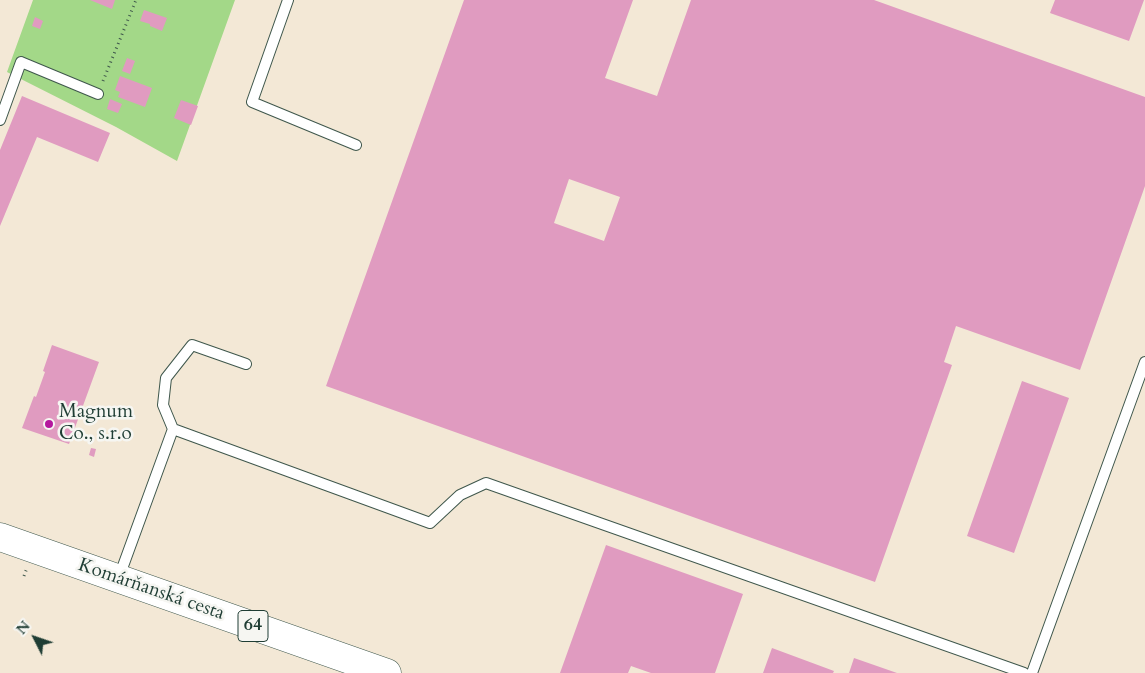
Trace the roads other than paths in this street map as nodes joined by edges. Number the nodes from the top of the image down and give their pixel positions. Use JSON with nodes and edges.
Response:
{"nodes":[{"id":1,"x":288,"y":0,"type":"edge"},
{"id":2,"x":98,"y":94,"type":"road end"},
{"id":3,"x":0,"y":120,"type":"edge"},
{"id":4,"x":356,"y":145,"type":"dead end"},
{"id":5,"x":1145,"y":362,"type":"edge"},
{"id":6,"x":246,"y":364,"type":"dead end"},
{"id":7,"x":173,"y":429,"type":"junction"},
{"id":8,"x":0,"y":537,"type":"edge"},
{"id":9,"x":118,"y":579,"type":"junction"},
{"id":10,"x":387,"y":673,"type":"edge"},
{"id":11,"x":1024,"y":673,"type":"edge"},
{"id":12,"x":1032,"y":673,"type":"edge"}],
"edges":[{"from":1,"to":4,"type":"lane"},
{"from":2,"to":3,"type":"lane"},
{"from":5,"to":12,"type":"lane"},
{"from":6,"to":7,"type":"lane"},
{"from":7,"to":9,"type":"lane"},
{"from":7,"to":11,"type":"lane"},
{"from":8,"to":9,"type":"main road","name":"Komárňanská cesta","number":"64"},
{"from":9,"to":10,"type":"main road","name":"Komárňanská cesta","number":"64"}]}
